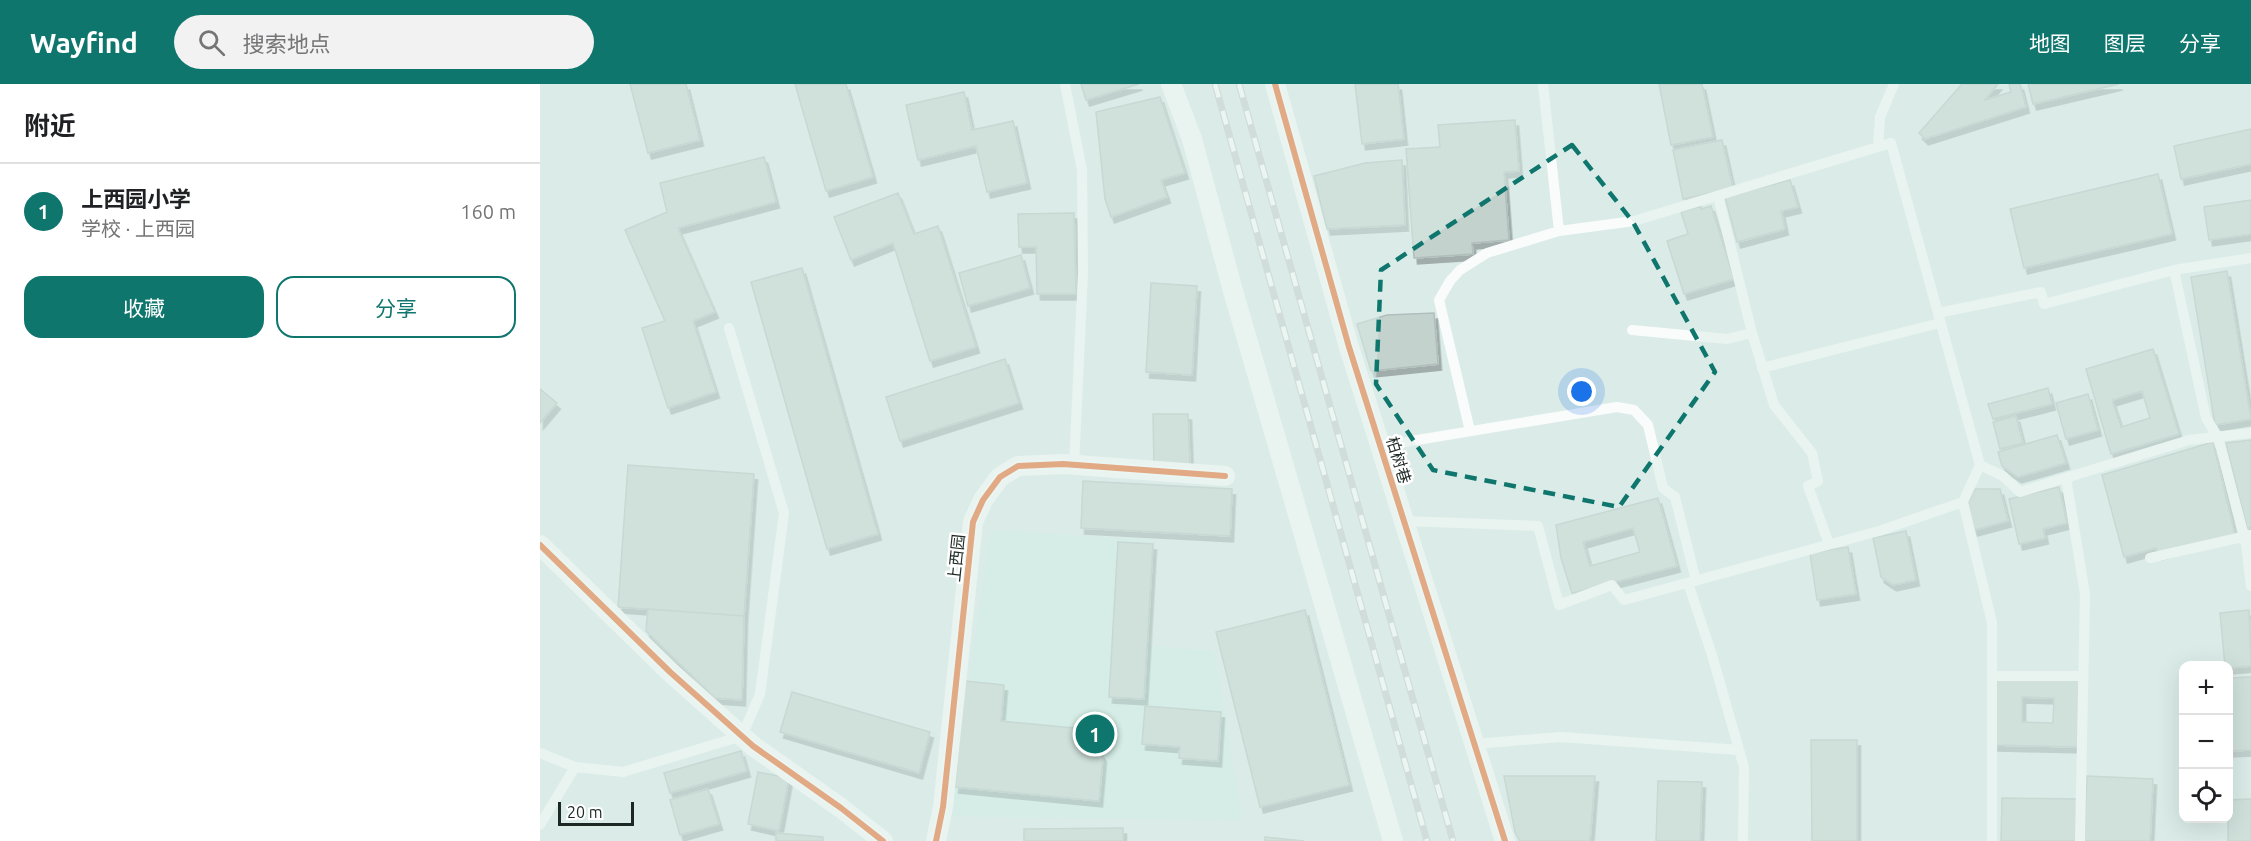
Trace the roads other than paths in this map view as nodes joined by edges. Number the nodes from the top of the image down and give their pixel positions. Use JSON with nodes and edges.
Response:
{"nodes":[{"id":1,"x":1065,"y":84,"type":"edge"},
{"id":2,"x":1171,"y":84,"type":"edge"},
{"id":3,"x":1275,"y":84,"type":"edge"},
{"id":4,"x":1543,"y":84,"type":"edge"},
{"id":5,"x":1894,"y":84,"type":"edge"},
{"id":6,"x":1878,"y":147,"type":"junction"},
{"id":7,"x":1718,"y":196,"type":"junction"},
{"id":8,"x":1558,"y":231,"type":"junction"},
{"id":9,"x":2251,"y":258,"type":"edge"},
{"id":10,"x":2174,"y":270,"type":"junction"},
{"id":11,"x":1939,"y":318,"type":"junction"},
{"id":12,"x":729,"y":328,"type":"dead end"},
{"id":13,"x":1632,"y":330,"type":"dead end"},
{"id":14,"x":1752,"y":333,"type":"junction"},
{"id":15,"x":1762,"y":368,"type":"junction"},
{"id":16,"x":1470,"y":431,"type":"junction"},
{"id":17,"x":2251,"y":434,"type":"edge"},
{"id":18,"x":2218,"y":437,"type":"junction"},
{"id":19,"x":1381,"y":446,"type":"junction"},
{"id":20,"x":1074,"y":465,"type":"junction"},
{"id":21,"x":1980,"y":465,"type":"junction"},
{"id":22,"x":1225,"y":476,"type":"dead end"},
{"id":23,"x":2066,"y":478,"type":"junction"},
{"id":24,"x":1963,"y":502,"type":"junction"},
{"id":25,"x":1404,"y":521,"type":"junction"},
{"id":26,"x":2247,"y":535,"type":"edge"},
{"id":27,"x":1829,"y":544,"type":"junction"},
{"id":28,"x":540,"y":545,"type":"edge"},
{"id":29,"x":2150,"y":558,"type":"dead end"},
{"id":30,"x":1692,"y":582,"type":"junction"},
{"id":31,"x":2251,"y":586,"type":"edge"},
{"id":32,"x":1992,"y":676,"type":"junction"},
{"id":33,"x":2083,"y":676,"type":"junction"},
{"id":34,"x":742,"y":736,"type":"junction"},
{"id":35,"x":1474,"y":744,"type":"junction"},
{"id":36,"x":1738,"y":750,"type":"junction"},
{"id":37,"x":540,"y":753,"type":"edge"},
{"id":38,"x":575,"y":767,"type":"junction"},
{"id":39,"x":540,"y":825,"type":"edge"},
{"id":40,"x":883,"y":841,"type":"edge"},
{"id":41,"x":936,"y":841,"type":"edge"},
{"id":42,"x":1393,"y":841,"type":"edge"},
{"id":43,"x":1505,"y":841,"type":"edge"},
{"id":44,"x":1743,"y":841,"type":"edge"},
{"id":45,"x":1992,"y":841,"type":"edge"},
{"id":46,"x":2080,"y":841,"type":"edge"}],
"edges":[{"from":1,"to":20,"type":"lane"},
{"from":2,"to":42,"type":"street"},
{"from":3,"to":19,"type":"street","name":"柏树巷"},
{"from":4,"to":8,"type":"lane"},
{"from":5,"to":6,"type":"lane"},
{"from":6,"to":7,"type":"lane"},
{"from":6,"to":11,"type":"lane"},
{"from":7,"to":8,"type":"lane"},
{"from":7,"to":14,"type":"lane"},
{"from":8,"to":16,"type":"lane"},
{"from":9,"to":10,"type":"lane"},
{"from":10,"to":11,"type":"lane"},
{"from":10,"to":18,"type":"lane"},
{"from":11,"to":15,"type":"lane"},
{"from":11,"to":21,"type":"lane"},
{"from":12,"to":34,"type":"lane"},
{"from":13,"to":14,"type":"lane"},
{"from":14,"to":15,"type":"lane"},
{"from":15,"to":27,"type":"lane"},
{"from":16,"to":19,"type":"lane"},
{"from":16,"to":30,"type":"lane"},
{"from":17,"to":18,"type":"lane"},
{"from":18,"to":23,"type":"lane"},
{"from":18,"to":26,"type":"lane"},
{"from":19,"to":25,"type":"street","name":"柏树巷"},
{"from":20,"to":22,"type":"street","name":"上西园"},
{"from":20,"to":41,"type":"street","name":"上西园"},
{"from":21,"to":23,"type":"lane"},
{"from":21,"to":24,"type":"lane"},
{"from":23,"to":33,"type":"lane"},
{"from":24,"to":27,"type":"lane"},
{"from":24,"to":32,"type":"lane"},
{"from":25,"to":30,"type":"lane"},
{"from":25,"to":35,"type":"street","name":"柏树巷"},
{"from":26,"to":29,"type":"lane"},
{"from":26,"to":31,"type":"lane"},
{"from":27,"to":30,"type":"lane"},
{"from":28,"to":34,"type":"street"},
{"from":30,"to":36,"type":"lane"},
{"from":32,"to":33,"type":"lane"},
{"from":32,"to":45,"type":"lane"},
{"from":33,"to":46,"type":"lane"},
{"from":34,"to":38,"type":"lane"},
{"from":34,"to":40,"type":"street"},
{"from":35,"to":36,"type":"lane"},
{"from":35,"to":43,"type":"street","name":"柏树巷"},
{"from":36,"to":44,"type":"lane"},
{"from":37,"to":38,"type":"lane"},
{"from":38,"to":39,"type":"lane"}]}
